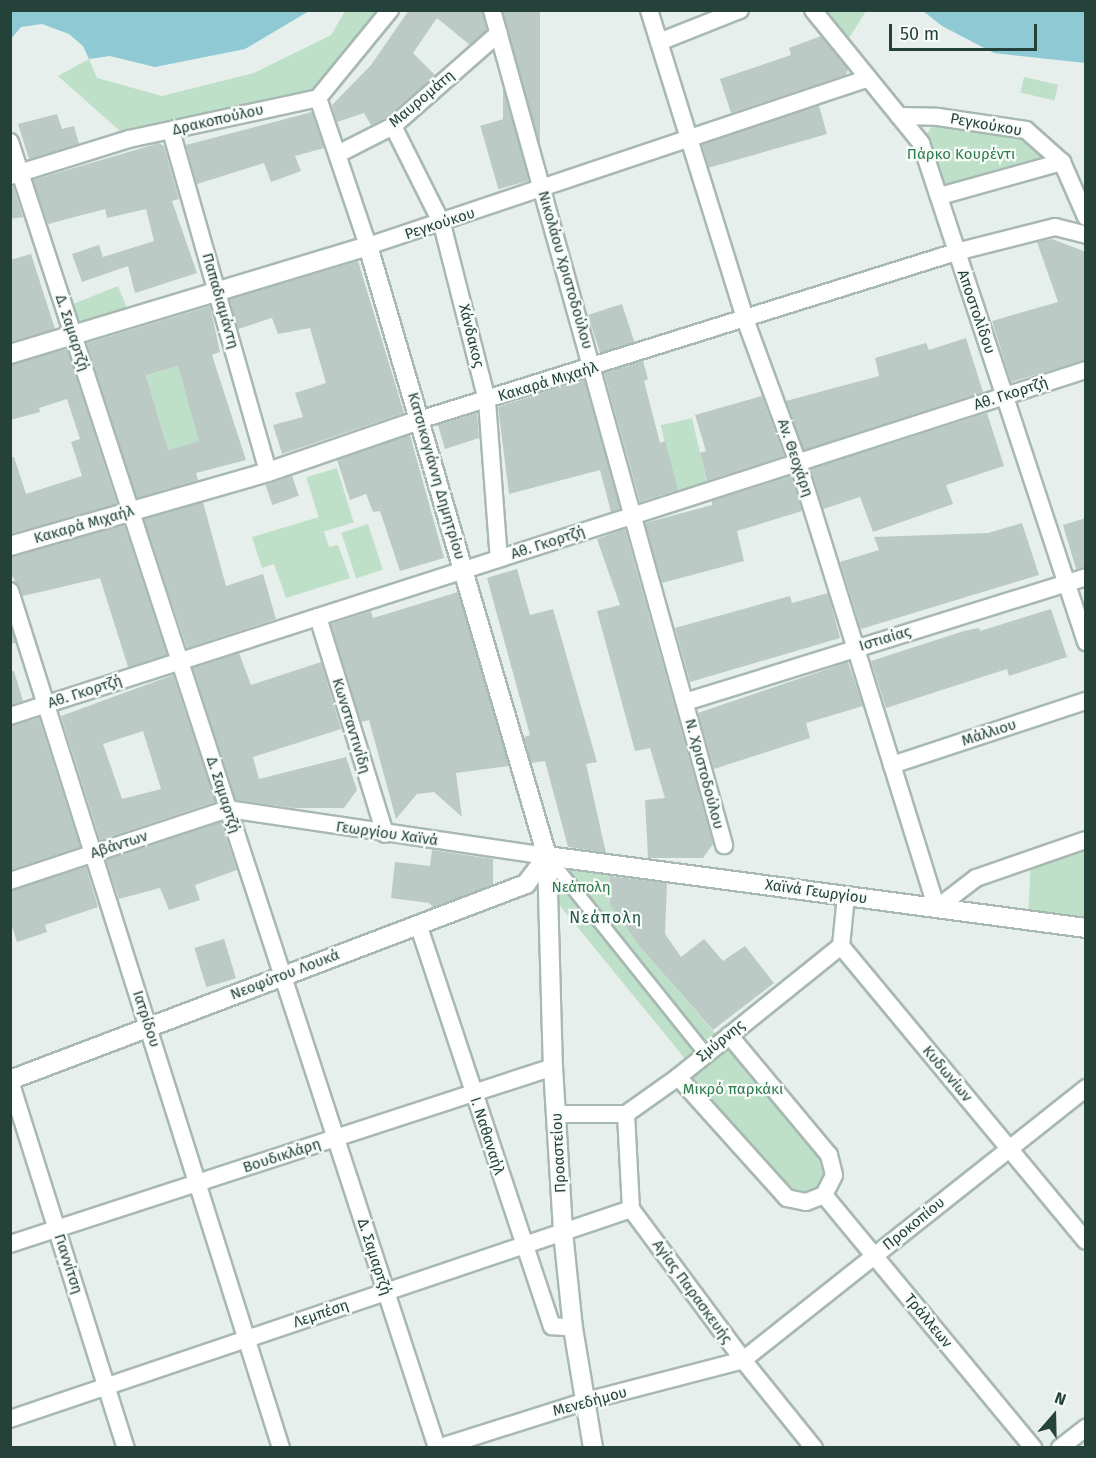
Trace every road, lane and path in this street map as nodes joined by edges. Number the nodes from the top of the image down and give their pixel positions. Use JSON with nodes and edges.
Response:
{"nodes":[{"id":1,"x":390,"y":10,"type":"edge"},
{"id":2,"x":492,"y":10,"type":"edge"},
{"id":3,"x":649,"y":10,"type":"edge"},
{"id":4,"x":740,"y":10,"type":"edge"},
{"id":5,"x":813,"y":10,"type":"edge"},
{"id":6,"x":499,"y":33,"type":"junction"},
{"id":7,"x":659,"y":42,"type":"junction"},
{"id":8,"x":866,"y":79,"type":"junction"},
{"id":9,"x":318,"y":98,"type":"junction"},
{"id":10,"x":899,"y":116,"type":"junction"},
{"id":11,"x":393,"y":126,"type":"junction"},
{"id":12,"x":171,"y":131,"type":"junction"},
{"id":13,"x":687,"y":140,"type":"junction"},
{"id":14,"x":10,"y":141,"type":"edge"},
{"id":15,"x":338,"y":154,"type":"junction"},
{"id":16,"x":1062,"y":162,"type":"junction"},
{"id":17,"x":15,"y":175,"type":"edge"},
{"id":18,"x":543,"y":190,"type":"junction"},
{"id":19,"x":940,"y":196,"type":"junction"},
{"id":20,"x":1086,"y":217,"type":"edge"},
{"id":21,"x":442,"y":224,"type":"junction"},
{"id":22,"x":1086,"y":235,"type":"edge"},
{"id":23,"x":368,"y":246,"type":"junction"},
{"id":24,"x":956,"y":252,"type":"junction"},
{"id":25,"x":216,"y":290,"type":"junction"},
{"id":26,"x":745,"y":319,"type":"junction"},
{"id":27,"x":73,"y":335,"type":"junction"},
{"id":28,"x":10,"y":354,"type":"edge"},
{"id":29,"x":592,"y":368,"type":"junction"},
{"id":30,"x":1086,"y":370,"type":"edge"},
{"id":31,"x":1005,"y":396,"type":"junction"},
{"id":32,"x":487,"y":401,"type":"junction"},
{"id":33,"x":419,"y":420,"type":"junction"},
{"id":34,"x":798,"y":463,"type":"junction"},
{"id":35,"x":268,"y":472,"type":"junction"},
{"id":36,"x":131,"y":512,"type":"junction"},
{"id":37,"x":634,"y":515,"type":"junction"},
{"id":38,"x":10,"y":546,"type":"edge"},
{"id":39,"x":500,"y":559,"type":"junction"},
{"id":40,"x":463,"y":570,"type":"junction"},
{"id":41,"x":1086,"y":577,"type":"edge"},
{"id":42,"x":1066,"y":583,"type":"junction"},
{"id":43,"x":10,"y":591,"type":"edge"},
{"id":44,"x":318,"y":617,"type":"junction"},
{"id":45,"x":1086,"y":642,"type":"edge"},
{"id":46,"x":857,"y":648,"type":"junction"},
{"id":47,"x":180,"y":662,"type":"junction"},
{"id":48,"x":1086,"y":701,"type":"edge"},
{"id":49,"x":685,"y":702,"type":"junction"},
{"id":50,"x":46,"y":704,"type":"junction"},
{"id":51,"x":10,"y":716,"type":"edge"},
{"id":52,"x":892,"y":765,"type":"junction"},
{"id":53,"x":228,"y":809,"type":"junction"},
{"id":54,"x":385,"y":834,"type":"junction"},
{"id":55,"x":1086,"y":840,"type":"edge"},
{"id":56,"x":724,"y":845,"type":"dead end"},
{"id":57,"x":93,"y":854,"type":"junction"},
{"id":58,"x":547,"y":856,"type":"junction"},
{"id":59,"x":10,"y":881,"type":"edge"},
{"id":60,"x":846,"y":896,"type":"junction"},
{"id":61,"x":938,"y":908,"type":"junction"},
{"id":62,"x":418,"y":924,"type":"junction"},
{"id":63,"x":1086,"y":928,"type":"edge"},
{"id":64,"x":842,"y":946,"type":"junction"},
{"id":65,"x":283,"y":976,"type":"junction"},
{"id":66,"x":148,"y":1027,"type":"junction"},
{"id":67,"x":729,"y":1035,"type":"junction"},
{"id":68,"x":706,"y":1053,"type":"junction"},
{"id":69,"x":553,"y":1066,"type":"junction"},
{"id":70,"x":678,"y":1077,"type":"junction"},
{"id":71,"x":10,"y":1080,"type":"edge"},
{"id":72,"x":1086,"y":1088,"type":"edge"},
{"id":73,"x":473,"y":1093,"type":"junction"},
{"id":74,"x":556,"y":1114,"type":"junction"},
{"id":75,"x":626,"y":1114,"type":"junction"},
{"id":76,"x":336,"y":1138,"type":"junction"},
{"id":77,"x":1009,"y":1148,"type":"junction"},
{"id":78,"x":197,"y":1183,"type":"junction"},
{"id":79,"x":824,"y":1195,"type":"junction"},
{"id":80,"x":631,"y":1209,"type":"junction"},
{"id":81,"x":57,"y":1229,"type":"junction"},
{"id":82,"x":563,"y":1232,"type":"junction"},
{"id":83,"x":1086,"y":1241,"type":"edge"},
{"id":84,"x":10,"y":1244,"type":"edge"},
{"id":85,"x":522,"y":1246,"type":"junction"},
{"id":86,"x":873,"y":1256,"type":"junction"},
{"id":87,"x":386,"y":1292,"type":"junction"},
{"id":88,"x":573,"y":1328,"type":"junction"},
{"id":89,"x":247,"y":1340,"type":"junction"},
{"id":90,"x":742,"y":1360,"type":"junction"},
{"id":91,"x":107,"y":1387,"type":"junction"},
{"id":92,"x":586,"y":1401,"type":"junction"},
{"id":93,"x":10,"y":1419,"type":"edge"},
{"id":94,"x":1086,"y":1428,"type":"edge"},
{"id":95,"x":126,"y":1448,"type":"edge"},
{"id":96,"x":281,"y":1448,"type":"edge"},
{"id":97,"x":438,"y":1448,"type":"edge"},
{"id":98,"x":593,"y":1448,"type":"edge"},
{"id":99,"x":814,"y":1448,"type":"edge"},
{"id":100,"x":1033,"y":1448,"type":"edge"},
{"id":101,"x":1060,"y":1448,"type":"edge"}],
"edges":[{"from":1,"to":9,"type":"street"},
{"from":2,"to":6,"type":"street","name":"Νικολάου Χριστοδούλου"},
{"from":3,"to":7,"type":"street","name":"Αν. Θεοχάρη"},
{"from":4,"to":7,"type":"street"},
{"from":5,"to":8,"type":"street","name":"Αποστολίδου"},
{"from":6,"to":11,"type":"street","name":"Μαυρομάτη"},
{"from":6,"to":18,"type":"street","name":"Νικολάου Χριστοδούλου"},
{"from":7,"to":13,"type":"street","name":"Αν. Θεοχάρη"},
{"from":8,"to":10,"type":"street","name":"Αποστολίδου"},
{"from":8,"to":13,"type":"street","name":"Ρεγκούκου"},
{"from":9,"to":12,"type":"street","name":"Δρακοπούλου"},
{"from":9,"to":15,"type":"street","name":"Κατσικογιάννη Δημητρίου"},
{"from":10,"to":16,"type":"street","name":"Ρεγκούκου"},
{"from":10,"to":19,"type":"street","name":"Αποστολίδου"},
{"from":11,"to":15,"type":"street","name":"Μαυρομάτη"},
{"from":11,"to":21,"type":"street","name":"Χάνδακος"},
{"from":12,"to":17,"type":"street","name":"Δρακοπούλου"},
{"from":12,"to":25,"type":"street","name":"Παπαδιαμάντη"},
{"from":13,"to":18,"type":"street","name":"Ρεγκούκου"},
{"from":13,"to":26,"type":"street","name":"Αν. Θεοχάρη"},
{"from":14,"to":17,"type":"street","name":"Δ. Σαμαρτζή"},
{"from":15,"to":23,"type":"street","name":"Κατσικογιάννη Δημητρίου"},
{"from":16,"to":19,"type":"street"},
{"from":16,"to":20,"type":"street"},
{"from":17,"to":27,"type":"street","name":"Δ. Σαμαρτζή"},
{"from":18,"to":21,"type":"street","name":"Ρεγκούκου"},
{"from":18,"to":29,"type":"street","name":"Νικολάου Χριστοδούλου"},
{"from":19,"to":24,"type":"street","name":"Αποστολίδου"},
{"from":21,"to":23,"type":"street","name":"Ρεγκούκου"},
{"from":21,"to":32,"type":"street","name":"Χάνδακος"},
{"from":22,"to":24,"type":"street","name":"Κακαρά Μιχαήλ"},
{"from":23,"to":25,"type":"main road","name":"Ρεγκούκου"},
{"from":23,"to":33,"type":"main road","name":"Κατσικογιάννη Δημητρίου"},
{"from":24,"to":26,"type":"street","name":"Κακαρά Μιχαήλ"},
{"from":24,"to":31,"type":"street","name":"Αποστολίδου"},
{"from":25,"to":27,"type":"main road","name":"Ρεγκούκου"},
{"from":25,"to":35,"type":"street","name":"Παπαδιαμάντη"},
{"from":26,"to":29,"type":"street","name":"Κακαρά Μιχαήλ"},
{"from":26,"to":34,"type":"street","name":"Αν. Θεοχάρη"},
{"from":27,"to":28,"type":"main road","name":"Ρεγκούκου"},
{"from":27,"to":36,"type":"street","name":"Δ. Σαμαρτζή"},
{"from":29,"to":32,"type":"street","name":"Κακαρά Μιχαήλ"},
{"from":29,"to":37,"type":"street","name":"Νικολάου Χριστοδούλου"},
{"from":30,"to":31,"type":"street","name":"Αθ. Γκορτζή"},
{"from":31,"to":34,"type":"street","name":"Αθ. Γκορτζή"},
{"from":31,"to":42,"type":"street","name":"Αποστολίδου"},
{"from":32,"to":33,"type":"street","name":"Κακαρά Μιχαήλ"},
{"from":32,"to":39,"type":"street","name":"Χάνδακος"},
{"from":33,"to":35,"type":"main road","name":"Κακαρά Μιχαήλ"},
{"from":33,"to":40,"type":"main road","name":"Κατσικογιάννη Δημητρίου"},
{"from":34,"to":37,"type":"street","name":"Αθ. Γκορτζή"},
{"from":34,"to":46,"type":"street","name":"Αν. Θεοχάρη"},
{"from":35,"to":36,"type":"main road","name":"Κακαρά Μιχαήλ"},
{"from":36,"to":38,"type":"main road","name":"Κακαρά Μιχαήλ"},
{"from":36,"to":47,"type":"street","name":"Δ. Σαμαρτζή"},
{"from":37,"to":39,"type":"street","name":"Αθ. Γκορτζή"},
{"from":37,"to":49,"type":"street","name":"Νικολάου Χριστοδούλου"},
{"from":39,"to":40,"type":"street","name":"Αθ. Γκορτζή"},
{"from":40,"to":44,"type":"street","name":"Αθ. Γκορτζή"},
{"from":40,"to":58,"type":"main road","name":"Κατσικογιάννη Δημητρίου"},
{"from":41,"to":42,"type":"street","name":"Ιστιαίας"},
{"from":42,"to":45,"type":"street","name":"Αποστολίδου"},
{"from":42,"to":46,"type":"street","name":"Ιστιαίας"},
{"from":43,"to":50,"type":"street","name":"Ιατρίδου"},
{"from":44,"to":47,"type":"street","name":"Αθ. Γκορτζή"},
{"from":44,"to":54,"type":"street","name":"Κωνσταντινίδη"},
{"from":46,"to":49,"type":"street","name":"Ιστιαίας"},
{"from":46,"to":52,"type":"street","name":"Αν. Θεοχάρη"},
{"from":47,"to":50,"type":"street","name":"Αθ. Γκορτζή"},
{"from":47,"to":53,"type":"street","name":"Δ. Σαμαρτζή"},
{"from":48,"to":52,"type":"street","name":"Μάλλιου"},
{"from":49,"to":56,"type":"street","name":"Ν. Χριστοδούλου"},
{"from":50,"to":51,"type":"street","name":"Αθ. Γκορτζή"},
{"from":50,"to":57,"type":"street","name":"Ιατρίδου"},
{"from":52,"to":61,"type":"street","name":"Αν. Θεοχάρη"},
{"from":53,"to":54,"type":"street","name":"Γεωργίου Χαϊνά"},
{"from":53,"to":57,"type":"street","name":"Αβάντων"},
{"from":53,"to":65,"type":"street","name":"Δ. Σαμαρτζή"},
{"from":54,"to":58,"type":"street","name":"Γεωργίου Χαϊνά"},
{"from":55,"to":61,"type":"street"},
{"from":57,"to":59,"type":"street","name":"Αβάντων"},
{"from":57,"to":66,"type":"street","name":"Ιατρίδου"},
{"from":58,"to":60,"type":"main road","name":"Χαϊνά Γεωργίου"},
{"from":58,"to":62,"type":"main road","name":"Νεοφύτου Λουκά"},
{"from":58,"to":68,"type":"street"},
{"from":58,"to":69,"type":"main road","name":"Προαστείου"},
{"from":60,"to":61,"type":"main road","name":"Χαϊνά Γεωργίου"},
{"from":60,"to":64,"type":"street"},
{"from":61,"to":63,"type":"main road","name":"Χαϊνά Γεωργίου"},
{"from":62,"to":65,"type":"main road","name":"Νεοφύτου Λουκά"},
{"from":62,"to":73,"type":"street","name":"Ι. Ναθαναήλ"},
{"from":64,"to":67,"type":"street","name":"Σμύρνης"},
{"from":64,"to":77,"type":"street","name":"Κυδωνίων"},
{"from":65,"to":66,"type":"main road","name":"Νεοφύτου Λουκά"},
{"from":65,"to":76,"type":"street","name":"Δ. Σαμαρτζή"},
{"from":66,"to":71,"type":"main road","name":"Νεοφύτου Λουκά"},
{"from":66,"to":78,"type":"street","name":"Ιατρίδου"},
{"from":67,"to":68,"type":"street","name":"Σμύρνης"},
{"from":67,"to":79,"type":"street"},
{"from":68,"to":70,"type":"street","name":"Σμύρνης"},
{"from":69,"to":73,"type":"street","name":"Βουδικλάρη"},
{"from":69,"to":74,"type":"main road","name":"Προαστείου"},
{"from":70,"to":75,"type":"street","name":"Σμύρνης"},
{"from":70,"to":79,"type":"street"},
{"from":71,"to":81,"type":"street","name":"Γιαννίτση"},
{"from":72,"to":77,"type":"street","name":"Προκοπίου"},
{"from":73,"to":76,"type":"street","name":"Βουδικλάρη"},
{"from":73,"to":85,"type":"street","name":"Ι. Ναθαναήλ"},
{"from":74,"to":75,"type":"street"},
{"from":74,"to":82,"type":"main road","name":"Προαστείου"},
{"from":75,"to":80,"type":"street"},
{"from":76,"to":78,"type":"street","name":"Βουδικλάρη"},
{"from":76,"to":87,"type":"street","name":"Δ. Σαμαρτζή"},
{"from":77,"to":83,"type":"street","name":"Κυδωνίων"},
{"from":77,"to":86,"type":"street","name":"Προκοπίου"},
{"from":78,"to":81,"type":"street","name":"Βουδικλάρη"},
{"from":78,"to":89,"type":"street","name":"Ιατρίδου"},
{"from":79,"to":86,"type":"street","name":"Τράλλεων"},
{"from":80,"to":82,"type":"street","name":"Λεμπέση"},
{"from":80,"to":90,"type":"street","name":"Αγίας Παρασκευής"},
{"from":81,"to":84,"type":"street","name":"Βουδικλάρη"},
{"from":81,"to":91,"type":"street","name":"Γιαννίτση"},
{"from":82,"to":85,"type":"street","name":"Λεμπέση"},
{"from":82,"to":88,"type":"main road","name":"Προαστείου"},
{"from":85,"to":87,"type":"street","name":"Λεμπέση"},
{"from":85,"to":88,"type":"street","name":"Ι. Ναθαναήλ"},
{"from":86,"to":90,"type":"street","name":"Προκοπίου"},
{"from":86,"to":100,"type":"street","name":"Τράλλεων"},
{"from":87,"to":89,"type":"street","name":"Λεμπέση"},
{"from":87,"to":97,"type":"street","name":"Δ. Σαμαρτζή"},
{"from":88,"to":92,"type":"main road","name":"Προαστείου"},
{"from":89,"to":91,"type":"street","name":"Λεμπέση"},
{"from":89,"to":96,"type":"street","name":"Ιατρίδου"},
{"from":90,"to":92,"type":"street","name":"Μενεδήμου"},
{"from":90,"to":99,"type":"street","name":"Αγίας Παρασκευής"},
{"from":91,"to":93,"type":"street","name":"Λεμπέση"},
{"from":91,"to":95,"type":"street","name":"Γιαννίτση"},
{"from":92,"to":97,"type":"street","name":"Μενεδήμου"},
{"from":92,"to":98,"type":"main road","name":"Προαστείου"},
{"from":94,"to":101,"type":"street"}]}
